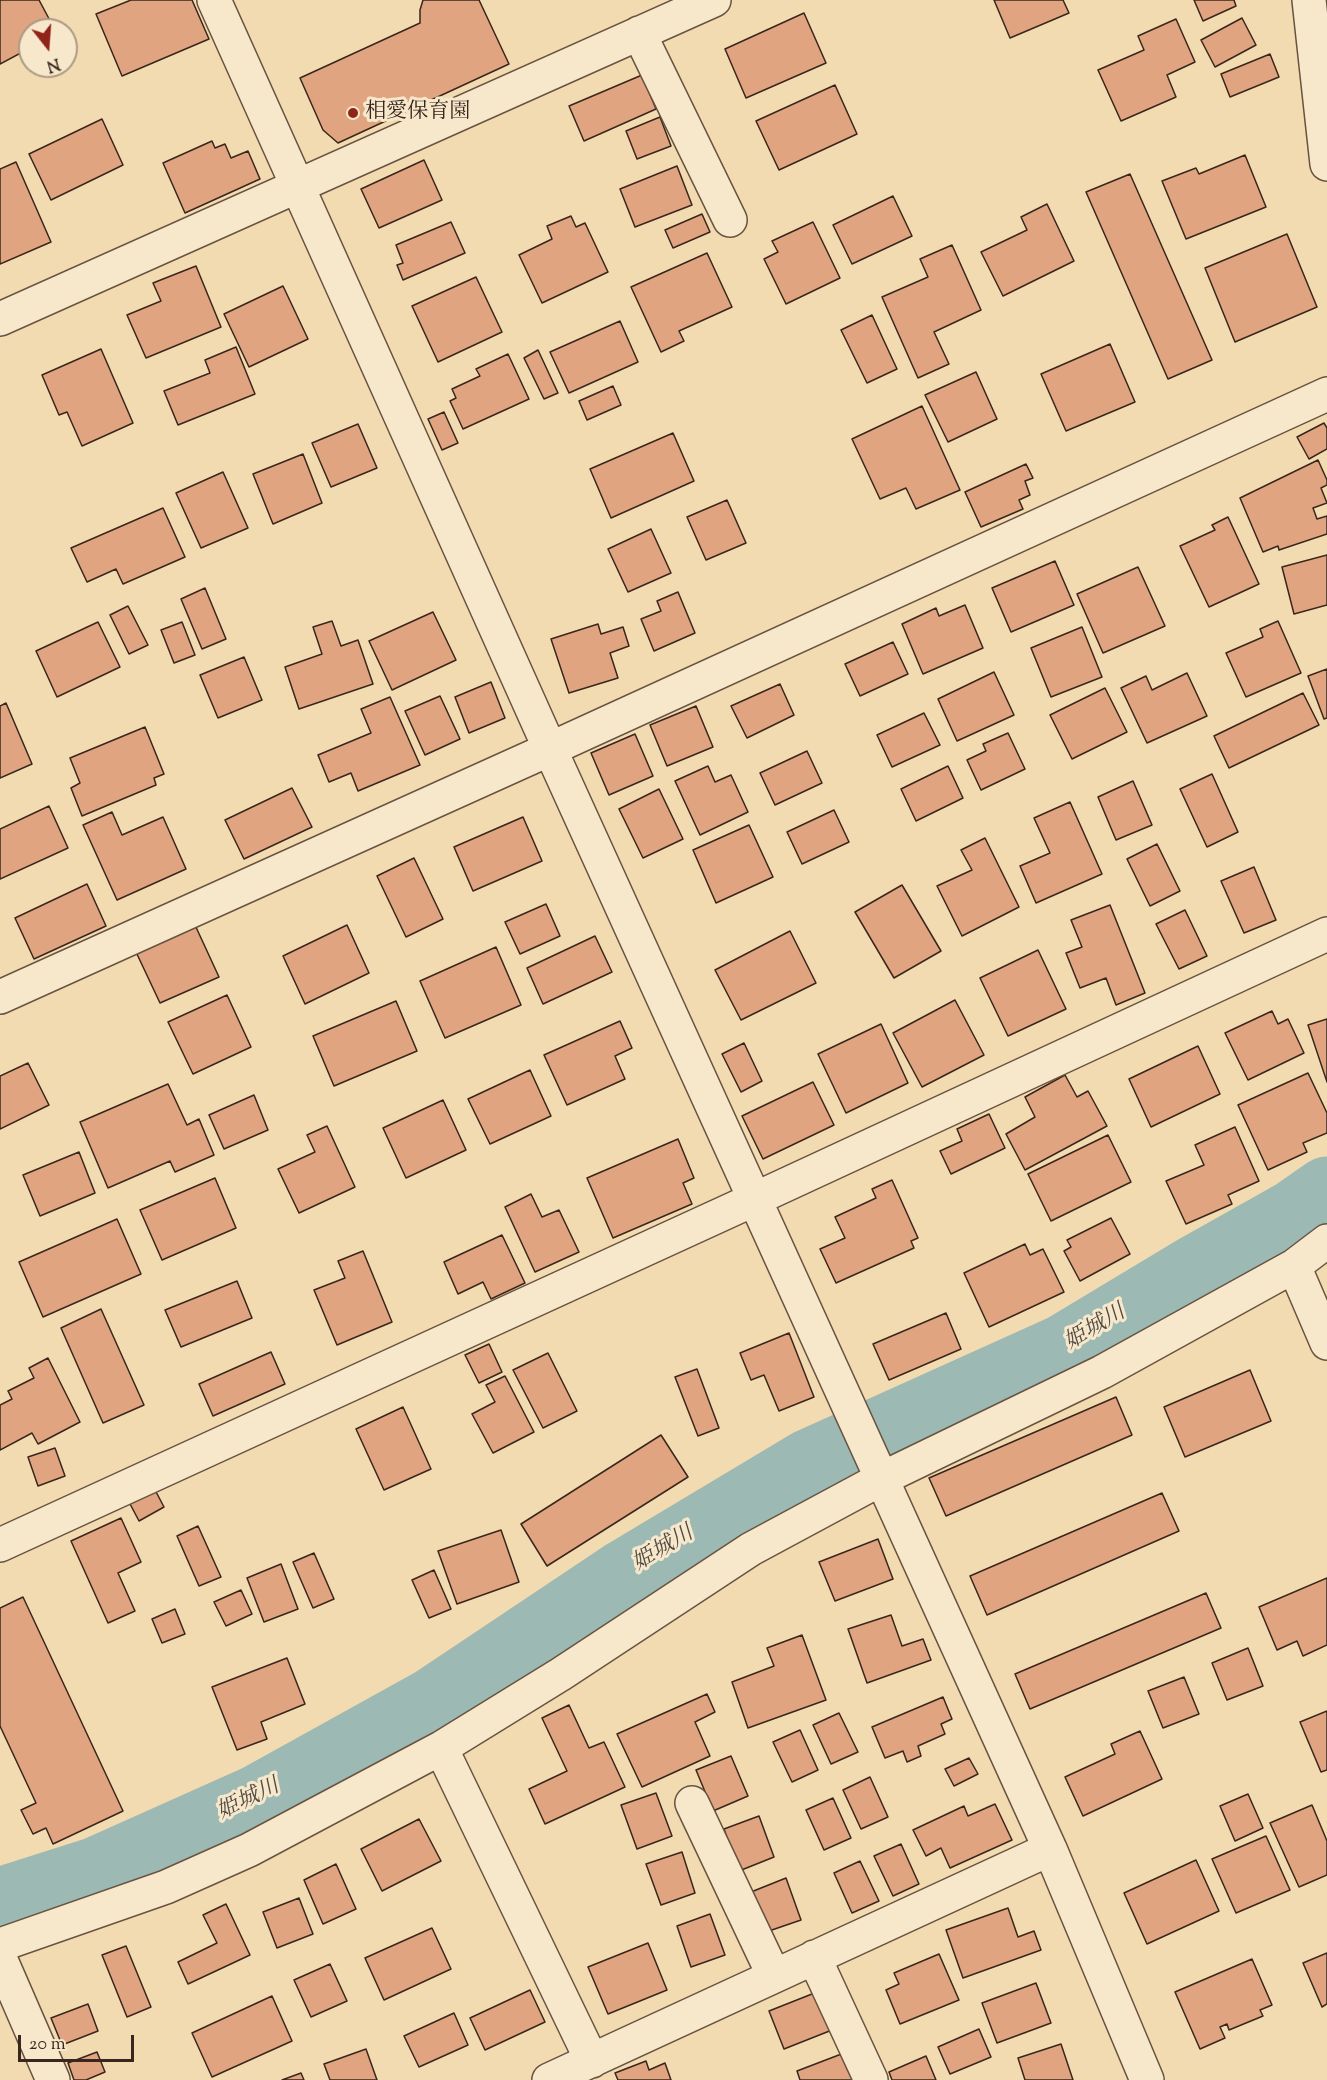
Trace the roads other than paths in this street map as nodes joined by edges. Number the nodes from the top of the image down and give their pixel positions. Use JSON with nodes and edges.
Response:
{"nodes":[{"id":1,"x":214,"y":0,"type":"edge"},
{"id":2,"x":714,"y":0,"type":"edge"},
{"id":3,"x":1309,"y":0,"type":"edge"},
{"id":4,"x":639,"y":33,"type":"junction"},
{"id":5,"x":1327,"y":164,"type":"edge"},
{"id":6,"x":297,"y":186,"type":"junction"},
{"id":7,"x":730,"y":220,"type":"dead end"},
{"id":8,"x":0,"y":319,"type":"edge"},
{"id":9,"x":1327,"y":394,"type":"edge"},
{"id":10,"x":550,"y":749,"type":"junction"},
{"id":11,"x":1327,"y":934,"type":"edge"},
{"id":12,"x":0,"y":997,"type":"edge"},
{"id":13,"x":755,"y":1199,"type":"junction"},
{"id":14,"x":1327,"y":1241,"type":"edge"},
{"id":15,"x":1294,"y":1266,"type":"junction"},
{"id":16,"x":1327,"y":1343,"type":"edge"},
{"id":17,"x":883,"y":1478,"type":"junction"},
{"id":18,"x":0,"y":1545,"type":"edge"},
{"id":19,"x":441,"y":1748,"type":"junction"},
{"id":20,"x":692,"y":1803,"type":"dead end"},
{"id":21,"x":1050,"y":1849,"type":"junction"},
{"id":22,"x":0,"y":1945,"type":"edge"},
{"id":23,"x":814,"y":1957,"type":"junction"},
{"id":24,"x":0,"y":1958,"type":"edge"},
{"id":25,"x":774,"y":1976,"type":"junction"},
{"id":26,"x":592,"y":2061,"type":"junction"},
{"id":27,"x":53,"y":2080,"type":"edge"},
{"id":28,"x":549,"y":2080,"type":"edge"},
{"id":29,"x":871,"y":2080,"type":"edge"},
{"id":30,"x":1147,"y":2080,"type":"edge"}],
"edges":[{"from":1,"to":6,"type":"street"},
{"from":2,"to":4,"type":"street"},
{"from":3,"to":5,"type":"street"},
{"from":4,"to":6,"type":"street"},
{"from":4,"to":7,"type":"street"},
{"from":6,"to":8,"type":"street"},
{"from":6,"to":10,"type":"street"},
{"from":9,"to":10,"type":"street"},
{"from":10,"to":12,"type":"street"},
{"from":10,"to":13,"type":"street"},
{"from":11,"to":13,"type":"street"},
{"from":13,"to":17,"type":"street"},
{"from":13,"to":18,"type":"street"},
{"from":14,"to":15,"type":"street"},
{"from":15,"to":16,"type":"street"},
{"from":15,"to":17,"type":"street"},
{"from":17,"to":19,"type":"street"},
{"from":17,"to":21,"type":"street"},
{"from":19,"to":22,"type":"street"},
{"from":19,"to":26,"type":"street"},
{"from":20,"to":25,"type":"street"},
{"from":21,"to":23,"type":"street"},
{"from":21,"to":30,"type":"street"},
{"from":23,"to":25,"type":"street"},
{"from":23,"to":29,"type":"street"},
{"from":24,"to":27,"type":"street"},
{"from":25,"to":26,"type":"street"},
{"from":26,"to":28,"type":"street"}]}
